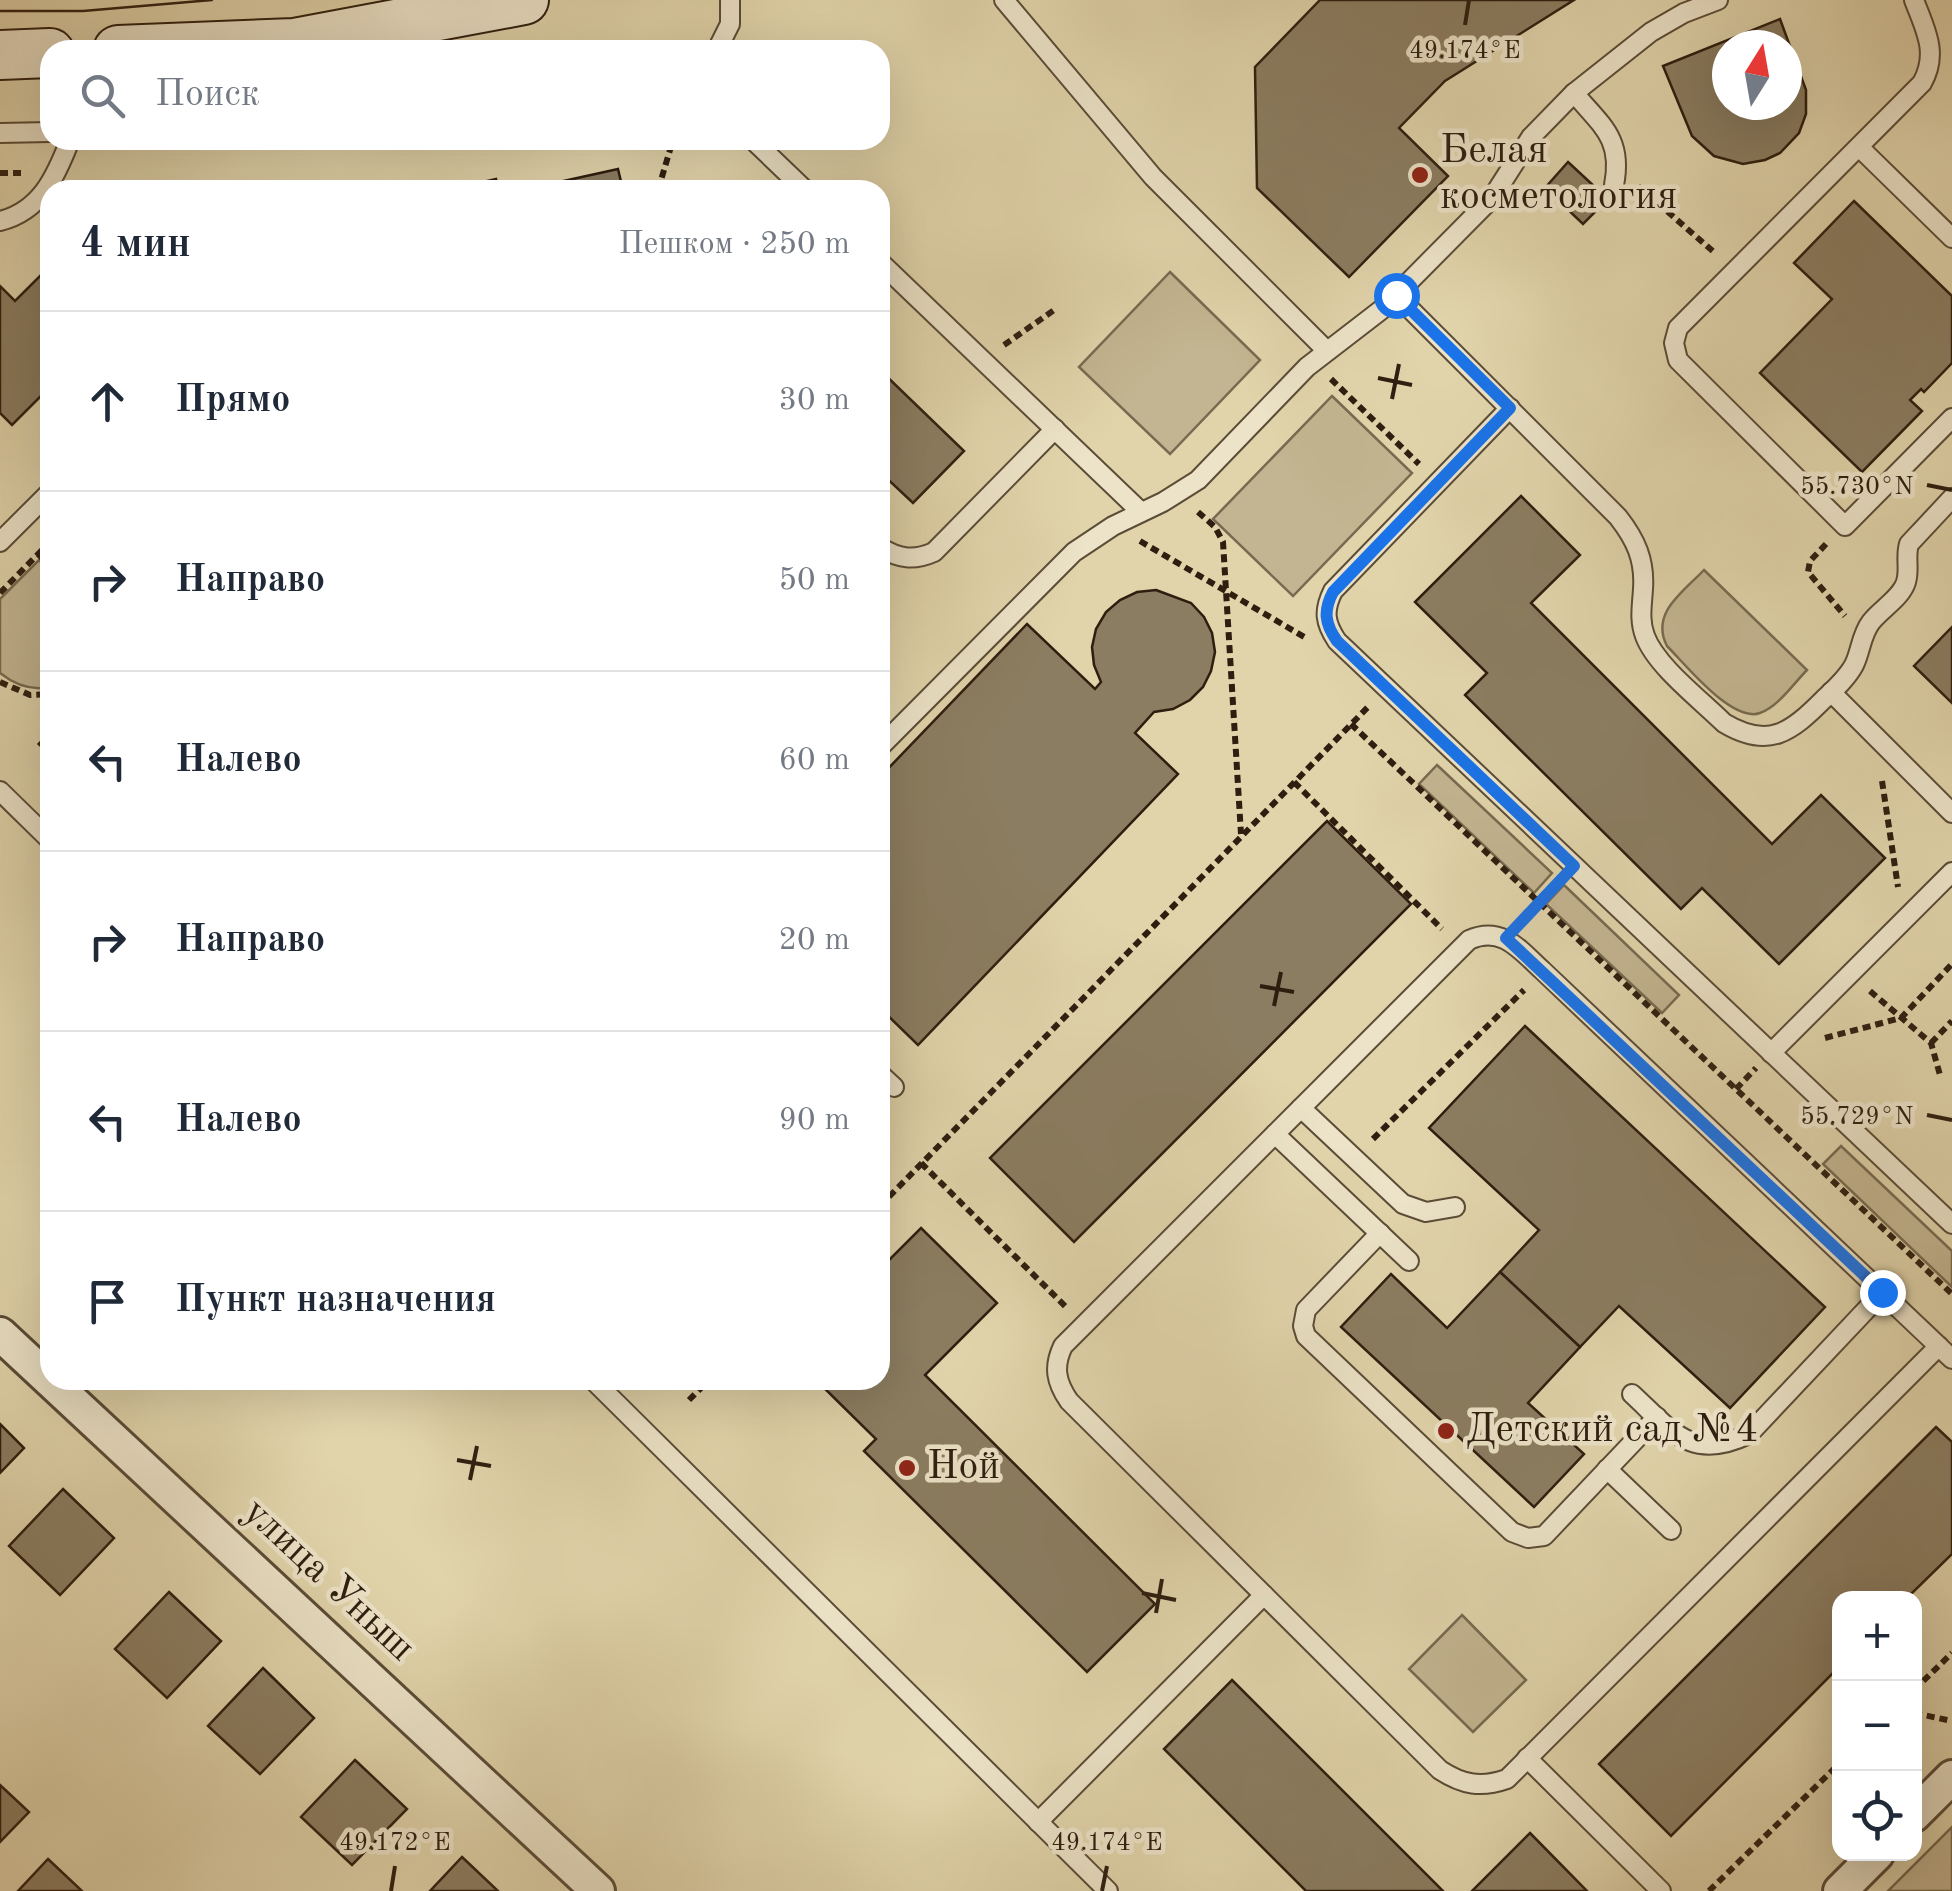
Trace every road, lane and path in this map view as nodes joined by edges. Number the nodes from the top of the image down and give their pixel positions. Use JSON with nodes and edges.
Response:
{"nodes":[{"id":1,"x":524,"y":0,"type":"edge"},
{"id":2,"x":730,"y":0,"type":"edge"},
{"id":3,"x":1004,"y":0,"type":"edge"},
{"id":4,"x":1718,"y":0,"type":"edge"},
{"id":5,"x":1914,"y":0,"type":"edge"},
{"id":6,"x":310,"y":40,"type":"edge"},
{"id":7,"x":721,"y":40,"type":"edge"},
{"id":8,"x":40,"y":53,"type":"edge"},
{"id":9,"x":0,"y":55,"type":"edge"},
{"id":10,"x":1574,"y":93,"type":"junction"},
{"id":11,"x":40,"y":132,"type":"edge"},
{"id":12,"x":0,"y":133,"type":"edge"},
{"id":13,"x":1859,"y":146,"type":"junction"},
{"id":14,"x":66,"y":150,"type":"edge"},
{"id":15,"x":670,"y":150,"type":"edge"},
{"id":16,"x":763,"y":150,"type":"edge"},
{"id":17,"x":53,"y":180,"type":"edge"},
{"id":18,"x":661,"y":180,"type":"edge"},
{"id":19,"x":795,"y":180,"type":"edge"},
{"id":20,"x":1614,"y":185,"type":"dead end"},
{"id":21,"x":40,"y":198,"type":"edge"},
{"id":22,"x":1656,"y":201,"type":"dead end"},
{"id":23,"x":0,"y":221,"type":"edge"},
{"id":24,"x":1952,"y":238,"type":"edge"},
{"id":25,"x":1735,"y":270,"type":"junction"},
{"id":26,"x":890,"y":272,"type":"edge"},
{"id":27,"x":1396,"y":295,"type":"junction"},
{"id":28,"x":1057,"y":308,"type":"dead end"},
{"id":29,"x":1320,"y":357,"type":"junction"},
{"id":30,"x":982,"y":360,"type":"junction"},
{"id":31,"x":1510,"y":408,"type":"junction"},
{"id":32,"x":1952,"y":418,"type":"edge"},
{"id":33,"x":1054,"y":429,"type":"junction"},
{"id":34,"x":1438,"y":482,"type":"junction"},
{"id":35,"x":1179,"y":494,"type":"junction"},
{"id":36,"x":1952,"y":498,"type":"edge"},
{"id":37,"x":40,"y":502,"type":"edge"},
{"id":38,"x":1140,"y":512,"type":"junction"},
{"id":39,"x":1112,"y":526,"type":"junction"},
{"id":40,"x":1845,"y":526,"type":"junction"},
{"id":41,"x":0,"y":542,"type":"edge"},
{"id":42,"x":890,"y":553,"type":"edge"},
{"id":43,"x":38,"y":554,"type":"edge"},
{"id":44,"x":1226,"y":592,"type":"junction"},
{"id":45,"x":0,"y":593,"type":"edge"},
{"id":46,"x":1829,"y":596,"type":"dead end"},
{"id":47,"x":1309,"y":639,"type":"dead end"},
{"id":48,"x":0,"y":682,"type":"edge"},
{"id":49,"x":1386,"y":688,"type":"junction"},
{"id":50,"x":1831,"y":692,"type":"junction"},
{"id":51,"x":40,"y":694,"type":"edge"},
{"id":52,"x":1351,"y":724,"type":"junction"},
{"id":53,"x":1874,"y":735,"type":"junction"},
{"id":54,"x":890,"y":737,"type":"edge"},
{"id":55,"x":1294,"y":782,"type":"junction"},
{"id":56,"x":0,"y":791,"type":"edge"},
{"id":57,"x":1952,"y":812,"type":"edge"},
{"id":58,"x":40,"y":830,"type":"edge"},
{"id":59,"x":1242,"y":836,"type":"junction"},
{"id":60,"x":1574,"y":866,"type":"junction"},
{"id":61,"x":1952,"y":872,"type":"edge"},
{"id":62,"x":1540,"y":902,"type":"junction"},
{"id":63,"x":1904,"y":920,"type":"junction"},
{"id":64,"x":1506,"y":938,"type":"junction"},
{"id":65,"x":1461,"y":948,"type":"junction"},
{"id":66,"x":1952,"y":964,"type":"edge"},
{"id":67,"x":1543,"y":971,"type":"junction"},
{"id":68,"x":1851,"y":974,"type":"junction"},
{"id":69,"x":1902,"y":1018,"type":"junction"},
{"id":70,"x":1952,"y":1020,"type":"edge"},
{"id":71,"x":1931,"y":1043,"type":"junction"},
{"id":72,"x":1771,"y":1053,"type":"junction"},
{"id":73,"x":1940,"y":1075,"type":"dead end"},
{"id":74,"x":1302,"y":1108,"type":"junction"},
{"id":75,"x":1276,"y":1134,"type":"junction"},
{"id":76,"x":1354,"y":1158,"type":"junction"},
{"id":77,"x":922,"y":1163,"type":"junction"},
{"id":78,"x":890,"y":1196,"type":"edge"},
{"id":79,"x":1455,"y":1207,"type":"dead end"},
{"id":80,"x":1952,"y":1224,"type":"edge"},
{"id":81,"x":1380,"y":1233,"type":"junction"},
{"id":82,"x":1409,"y":1261,"type":"dead end"},
{"id":83,"x":1882,"y":1292,"type":"junction"},
{"id":84,"x":1952,"y":1294,"type":"edge"},
{"id":85,"x":1084,"y":1325,"type":"junction"},
{"id":86,"x":0,"y":1334,"type":"edge"},
{"id":87,"x":1946,"y":1353,"type":"edge"},
{"id":88,"x":40,"y":1371,"type":"edge"},
{"id":89,"x":60,"y":1390,"type":"edge"},
{"id":90,"x":604,"y":1390,"type":"edge"},
{"id":91,"x":700,"y":1390,"type":"edge"},
{"id":92,"x":1632,"y":1394,"type":"dead end"},
{"id":93,"x":690,"y":1400,"type":"dead end"},
{"id":94,"x":1657,"y":1417,"type":"junction"},
{"id":95,"x":1608,"y":1469,"type":"junction"},
{"id":96,"x":1671,"y":1530,"type":"dead end"},
{"id":97,"x":1264,"y":1594,"type":"junction"},
{"id":98,"x":1952,"y":1654,"type":"edge"},
{"id":99,"x":1922,"y":1682,"type":"edge"},
{"id":100,"x":1922,"y":1715,"type":"edge"},
{"id":101,"x":1952,"y":1721,"type":"edge"},
{"id":102,"x":1528,"y":1758,"type":"junction"},
{"id":103,"x":1833,"y":1771,"type":"edge"},
{"id":104,"x":1952,"y":1777,"type":"edge"},
{"id":105,"x":1922,"y":1807,"type":"edge"},
{"id":106,"x":1038,"y":1822,"type":"junction"},
{"id":107,"x":1870,"y":1861,"type":"edge"},
{"id":108,"x":598,"y":1891,"type":"edge"},
{"id":109,"x":1108,"y":1891,"type":"edge"},
{"id":110,"x":1661,"y":1891,"type":"edge"},
{"id":111,"x":1709,"y":1891,"type":"edge"},
{"id":112,"x":1840,"y":1891,"type":"edge"}],
"edges":[{"from":1,"to":6,"type":"main road"},
{"from":2,"to":7,"type":"lane"},
{"from":3,"to":29,"type":"lane"},
{"from":4,"to":10,"type":"lane"},
{"from":5,"to":13,"type":"lane"},
{"from":8,"to":9,"type":"main road"},
{"from":10,"to":20,"type":"lane"},
{"from":10,"to":27,"type":"lane"},
{"from":11,"to":12,"type":"lane"},
{"from":13,"to":24,"type":"lane"},
{"from":13,"to":25,"type":"lane"},
{"from":14,"to":17,"type":"lane"},
{"from":15,"to":18,"type":"path"},
{"from":16,"to":19,"type":"lane"},
{"from":21,"to":23,"type":"lane"},
{"from":22,"to":25,"type":"path"},
{"from":25,"to":40,"type":"lane"},
{"from":26,"to":30,"type":"lane"},
{"from":27,"to":29,"type":"lane"},
{"from":27,"to":31,"type":"lane"},
{"from":28,"to":30,"type":"path"},
{"from":29,"to":34,"type":"path"},
{"from":29,"to":35,"type":"lane"},
{"from":30,"to":33,"type":"lane"},
{"from":31,"to":34,"type":"lane"},
{"from":31,"to":50,"type":"lane"},
{"from":32,"to":40,"type":"lane"},
{"from":33,"to":38,"type":"lane"},
{"from":33,"to":42,"type":"lane"},
{"from":34,"to":49,"type":"lane"},
{"from":35,"to":38,"type":"lane"},
{"from":35,"to":44,"type":"path"},
{"from":36,"to":50,"type":"lane"},
{"from":37,"to":41,"type":"lane"},
{"from":38,"to":39,"type":"lane"},
{"from":39,"to":44,"type":"path"},
{"from":39,"to":54,"type":"lane"},
{"from":40,"to":46,"type":"path"},
{"from":43,"to":45,"type":"path"},
{"from":44,"to":47,"type":"path"},
{"from":44,"to":59,"type":"path"},
{"from":48,"to":51,"type":"path"},
{"from":49,"to":52,"type":"path"},
{"from":49,"to":60,"type":"lane"},
{"from":50,"to":53,"type":"lane"},
{"from":52,"to":55,"type":"path"},
{"from":52,"to":62,"type":"path"},
{"from":53,"to":57,"type":"lane"},
{"from":53,"to":63,"type":"path"},
{"from":55,"to":59,"type":"path"},
{"from":55,"to":65,"type":"path"},
{"from":56,"to":58,"type":"lane"},
{"from":59,"to":77,"type":"path"},
{"from":60,"to":62,"type":"path"},
{"from":60,"to":72,"type":"lane"},
{"from":61,"to":63,"type":"lane"},
{"from":62,"to":64,"type":"path"},
{"from":62,"to":84,"type":"path"},
{"from":63,"to":68,"type":"lane"},
{"from":64,"to":65,"type":"lane"},
{"from":64,"to":67,"type":"lane"},
{"from":65,"to":74,"type":"lane"},
{"from":66,"to":69,"type":"path"},
{"from":67,"to":76,"type":"path"},
{"from":67,"to":83,"type":"lane"},
{"from":68,"to":69,"type":"path"},
{"from":68,"to":72,"type":"lane"},
{"from":69,"to":71,"type":"path"},
{"from":69,"to":72,"type":"path"},
{"from":70,"to":71,"type":"path"},
{"from":71,"to":73,"type":"path"},
{"from":72,"to":80,"type":"lane"},
{"from":74,"to":75,"type":"lane"},
{"from":74,"to":76,"type":"lane"},
{"from":75,"to":81,"type":"lane"},
{"from":75,"to":85,"type":"lane"},
{"from":76,"to":79,"type":"lane"},
{"from":77,"to":78,"type":"path"},
{"from":77,"to":85,"type":"path"},
{"from":81,"to":82,"type":"lane"},
{"from":81,"to":95,"type":"lane"},
{"from":83,"to":87,"type":"lane"},
{"from":83,"to":94,"type":"lane"},
{"from":85,"to":97,"type":"lane"},
{"from":86,"to":88,"type":"street","name":"улица Уныш"},
{"from":87,"to":102,"type":"lane"},
{"from":89,"to":108,"type":"street","name":"улица Уныш"},
{"from":90,"to":106,"type":"lane"},
{"from":91,"to":93,"type":"path"},
{"from":92,"to":94,"type":"lane"},
{"from":94,"to":95,"type":"lane"},
{"from":95,"to":96,"type":"lane"},
{"from":97,"to":102,"type":"lane"},
{"from":97,"to":106,"type":"lane"},
{"from":98,"to":99,"type":"path"},
{"from":100,"to":101,"type":"path"},
{"from":102,"to":110,"type":"lane"},
{"from":103,"to":111,"type":"path"},
{"from":104,"to":105,"type":"street"},
{"from":106,"to":109,"type":"lane"},
{"from":107,"to":112,"type":"street"}]}
